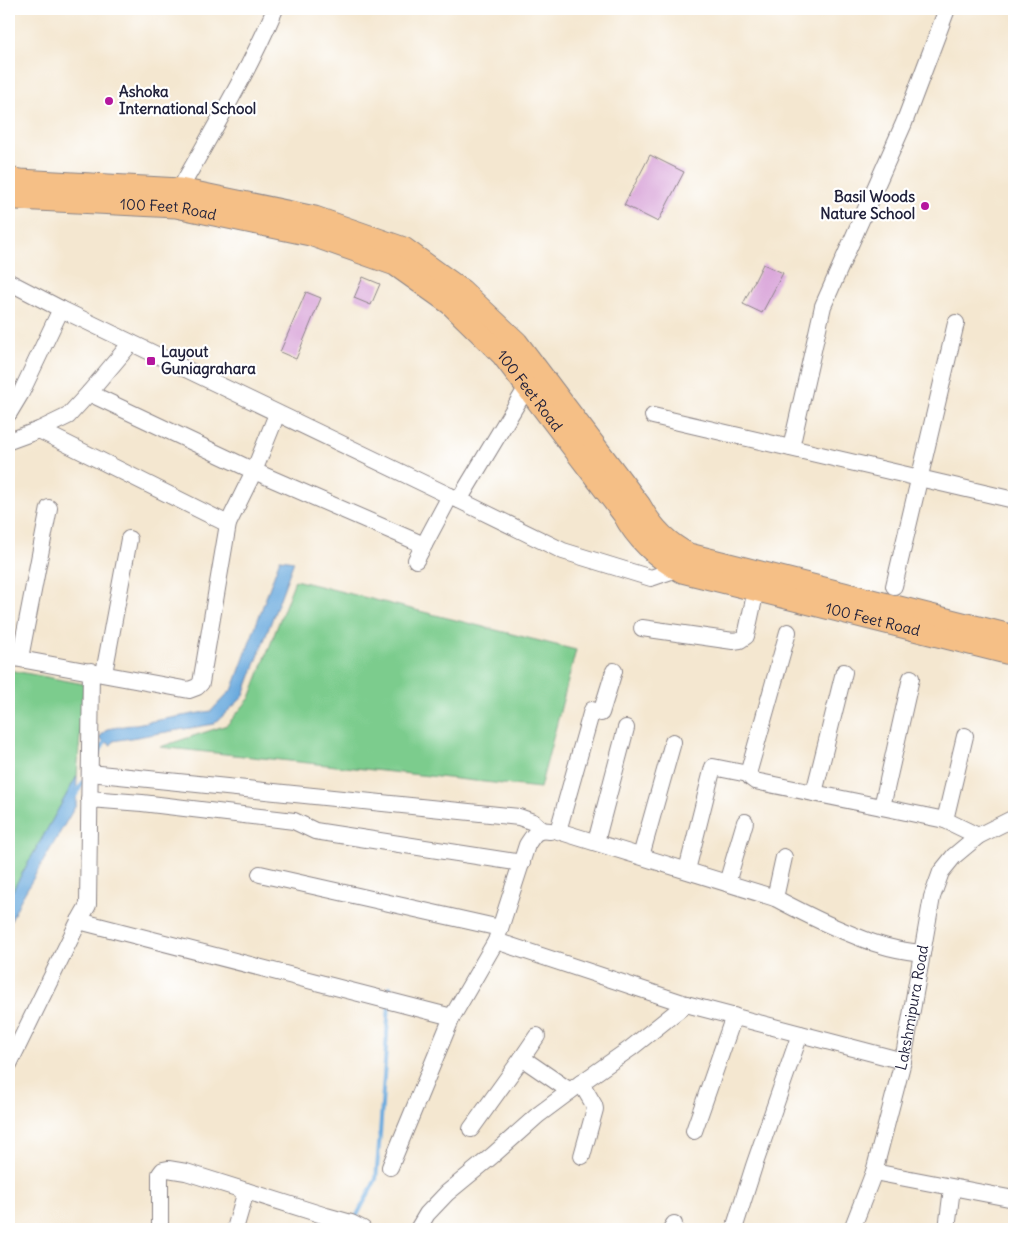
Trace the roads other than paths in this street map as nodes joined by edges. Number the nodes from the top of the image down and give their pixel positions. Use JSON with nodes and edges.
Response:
{"nodes":[{"id":1,"x":275,"y":9,"type":"edge"},
{"id":2,"x":947,"y":9,"type":"edge"},
{"id":3,"x":9,"y":178,"type":"edge"},
{"id":4,"x":9,"y":198,"type":"edge"},
{"id":5,"x":178,"y":198,"type":"junction"},
{"id":6,"x":9,"y":282,"type":"edge"},
{"id":7,"x":61,"y":309,"type":"junction"},
{"id":8,"x":956,"y":322,"type":"dead end"},
{"id":9,"x":131,"y":343,"type":"junction"},
{"id":10,"x":527,"y":388,"type":"junction"},
{"id":11,"x":89,"y":393,"type":"junction"},
{"id":12,"x":9,"y":413,"type":"edge"},
{"id":13,"x":277,"y":414,"type":"junction"},
{"id":14,"x":653,"y":416,"type":"dead end"},
{"id":15,"x":40,"y":430,"type":"junction"},
{"id":16,"x":9,"y":441,"type":"edge"},
{"id":17,"x":791,"y":448,"type":"junction"},
{"id":18,"x":254,"y":471,"type":"junction"},
{"id":19,"x":920,"y":478,"type":"junction"},
{"id":20,"x":454,"y":498,"type":"junction"},
{"id":21,"x":1014,"y":500,"type":"edge"},
{"id":22,"x":49,"y":508,"type":"dead end"},
{"id":23,"x":228,"y":524,"type":"junction"},
{"id":24,"x":129,"y":539,"type":"dead end"},
{"id":25,"x":424,"y":545,"type":"junction"},
{"id":26,"x":416,"y":560,"type":"dead end"},
{"id":27,"x":683,"y":561,"type":"junction"},
{"id":28,"x":894,"y":586,"type":"dead end"},
{"id":29,"x":756,"y":590,"type":"junction"},
{"id":30,"x":642,"y":628,"type":"dead end"},
{"id":31,"x":788,"y":632,"type":"dead end"},
{"id":32,"x":1014,"y":636,"type":"edge"},
{"id":33,"x":1014,"y":655,"type":"edge"},
{"id":34,"x":14,"y":658,"type":"edge"},
{"id":35,"x":614,"y":671,"type":"dead end"},
{"id":36,"x":98,"y":672,"type":"junction"},
{"id":37,"x":844,"y":672,"type":"dead end"},
{"id":38,"x":911,"y":678,"type":"dead end"},
{"id":39,"x":626,"y":728,"type":"dead end"},
{"id":40,"x":965,"y":736,"type":"dead end"},
{"id":41,"x":673,"y":742,"type":"dead end"},
{"id":42,"x":90,"y":765,"type":"junction"},
{"id":43,"x":748,"y":774,"type":"junction"},
{"id":44,"x":814,"y":793,"type":"junction"},
{"id":45,"x":90,"y":794,"type":"junction"},
{"id":46,"x":882,"y":807,"type":"junction"},
{"id":47,"x":1014,"y":818,"type":"edge"},
{"id":48,"x":945,"y":820,"type":"junction"},
{"id":49,"x":745,"y":822,"type":"dead end"},
{"id":50,"x":550,"y":831,"type":"junction"},
{"id":51,"x":978,"y":836,"type":"junction"},
{"id":52,"x":596,"y":842,"type":"junction"},
{"id":53,"x":641,"y":856,"type":"junction"},
{"id":54,"x":784,"y":857,"type":"dead end"},
{"id":55,"x":522,"y":864,"type":"junction"},
{"id":56,"x":687,"y":870,"type":"junction"},
{"id":57,"x":260,"y":874,"type":"dead end"},
{"id":58,"x":727,"y":883,"type":"junction"},
{"id":59,"x":775,"y":898,"type":"junction"},
{"id":60,"x":79,"y":921,"type":"junction"},
{"id":61,"x":498,"y":935,"type":"junction"},
{"id":62,"x":922,"y":953,"type":"junction"},
{"id":63,"x":686,"y":1004,"type":"junction"},
{"id":64,"x":734,"y":1016,"type":"junction"},
{"id":65,"x":452,"y":1017,"type":"junction"},
{"id":66,"x":800,"y":1034,"type":"junction"},
{"id":67,"x":537,"y":1036,"type":"dead end"},
{"id":68,"x":522,"y":1058,"type":"junction"},
{"id":69,"x":903,"y":1061,"type":"junction"},
{"id":70,"x":9,"y":1064,"type":"edge"},
{"id":71,"x":575,"y":1087,"type":"junction"},
{"id":72,"x":471,"y":1129,"type":"dead end"},
{"id":73,"x":694,"y":1131,"type":"dead end"},
{"id":74,"x":582,"y":1156,"type":"dead end"},
{"id":75,"x":390,"y":1167,"type":"dead end"},
{"id":76,"x":874,"y":1172,"type":"junction"},
{"id":77,"x":952,"y":1188,"type":"junction"},
{"id":78,"x":246,"y":1191,"type":"junction"},
{"id":79,"x":1014,"y":1199,"type":"edge"},
{"id":80,"x":322,"y":1223,"type":"edge"},
{"id":81,"x":160,"y":1229,"type":"edge"},
{"id":82,"x":235,"y":1229,"type":"edge"},
{"id":83,"x":363,"y":1229,"type":"edge"},
{"id":84,"x":418,"y":1229,"type":"edge"},
{"id":85,"x":734,"y":1229,"type":"edge"},
{"id":86,"x":852,"y":1229,"type":"edge"},
{"id":87,"x":947,"y":1229,"type":"edge"}],
"edges":[{"from":1,"to":5,"type":"street"},
{"from":2,"to":17,"type":"street"},
{"from":3,"to":5,"type":"main road","name":"100 Feet Road"},
{"from":4,"to":5,"type":"main road","name":"100 Feet Road"},
{"from":5,"to":10,"type":"main road","name":"100 Feet Road"},
{"from":5,"to":27,"type":"main road","name":"100 Feet Road"},
{"from":6,"to":7,"type":"street"},
{"from":7,"to":9,"type":"street"},
{"from":7,"to":12,"type":"street"},
{"from":8,"to":19,"type":"street"},
{"from":9,"to":11,"type":"street"},
{"from":9,"to":13,"type":"street"},
{"from":10,"to":20,"type":"street"},
{"from":10,"to":27,"type":"main road","name":"100 Feet Road"},
{"from":11,"to":15,"type":"street"},
{"from":11,"to":18,"type":"street"},
{"from":13,"to":18,"type":"street"},
{"from":13,"to":20,"type":"street"},
{"from":14,"to":17,"type":"street"},
{"from":15,"to":16,"type":"street"},
{"from":15,"to":23,"type":"street"},
{"from":17,"to":19,"type":"street"},
{"from":18,"to":23,"type":"street"},
{"from":18,"to":25,"type":"street"},
{"from":19,"to":21,"type":"street"},
{"from":19,"to":28,"type":"street"},
{"from":20,"to":25,"type":"street"},
{"from":20,"to":27,"type":"street"},
{"from":22,"to":34,"type":"street"},
{"from":23,"to":36,"type":"street"},
{"from":24,"to":36,"type":"street"},
{"from":25,"to":26,"type":"street"},
{"from":27,"to":29,"type":"main road","name":"100 Feet Road"},
{"from":27,"to":32,"type":"main road","name":"100 Feet Road"},
{"from":29,"to":30,"type":"street"},
{"from":29,"to":33,"type":"main road","name":"100 Feet Road"},
{"from":31,"to":43,"type":"street"},
{"from":34,"to":36,"type":"street"},
{"from":35,"to":50,"type":"street"},
{"from":36,"to":42,"type":"street"},
{"from":37,"to":44,"type":"street"},
{"from":38,"to":46,"type":"street"},
{"from":39,"to":52,"type":"street"},
{"from":40,"to":48,"type":"street"},
{"from":41,"to":53,"type":"street"},
{"from":42,"to":45,"type":"street"},
{"from":42,"to":50,"type":"street"},
{"from":43,"to":44,"type":"street"},
{"from":43,"to":56,"type":"street"},
{"from":44,"to":46,"type":"street"},
{"from":45,"to":55,"type":"street"},
{"from":45,"to":60,"type":"street"},
{"from":46,"to":48,"type":"street"},
{"from":47,"to":51,"type":"street","name":"Lakshmipura Road"},
{"from":48,"to":51,"type":"street"},
{"from":49,"to":58,"type":"street"},
{"from":50,"to":52,"type":"street"},
{"from":50,"to":55,"type":"street"},
{"from":51,"to":62,"type":"street","name":"Lakshmipura Road"},
{"from":52,"to":53,"type":"street"},
{"from":53,"to":56,"type":"street"},
{"from":54,"to":59,"type":"street"},
{"from":55,"to":61,"type":"street"},
{"from":56,"to":58,"type":"street"},
{"from":57,"to":61,"type":"street"},
{"from":58,"to":59,"type":"street"},
{"from":59,"to":62,"type":"street"},
{"from":60,"to":65,"type":"street"},
{"from":60,"to":70,"type":"street"},
{"from":61,"to":63,"type":"street"},
{"from":61,"to":65,"type":"street"},
{"from":62,"to":69,"type":"street","name":"Lakshmipura Road"},
{"from":63,"to":64,"type":"street"},
{"from":63,"to":71,"type":"street"},
{"from":64,"to":66,"type":"street"},
{"from":64,"to":73,"type":"street"},
{"from":65,"to":75,"type":"street"},
{"from":66,"to":69,"type":"street"},
{"from":66,"to":85,"type":"street"},
{"from":67,"to":68,"type":"street"},
{"from":68,"to":71,"type":"street"},
{"from":68,"to":72,"type":"street"},
{"from":69,"to":76,"type":"street","name":"Lakshmipura Road"},
{"from":71,"to":74,"type":"street"},
{"from":71,"to":84,"type":"street"},
{"from":76,"to":77,"type":"street"},
{"from":76,"to":86,"type":"street","name":"Lakshmipura Road"},
{"from":77,"to":79,"type":"street"},
{"from":77,"to":87,"type":"street"},
{"from":78,"to":80,"type":"street"},
{"from":78,"to":81,"type":"street"},
{"from":78,"to":82,"type":"street"},
{"from":80,"to":83,"type":"street"}]}
